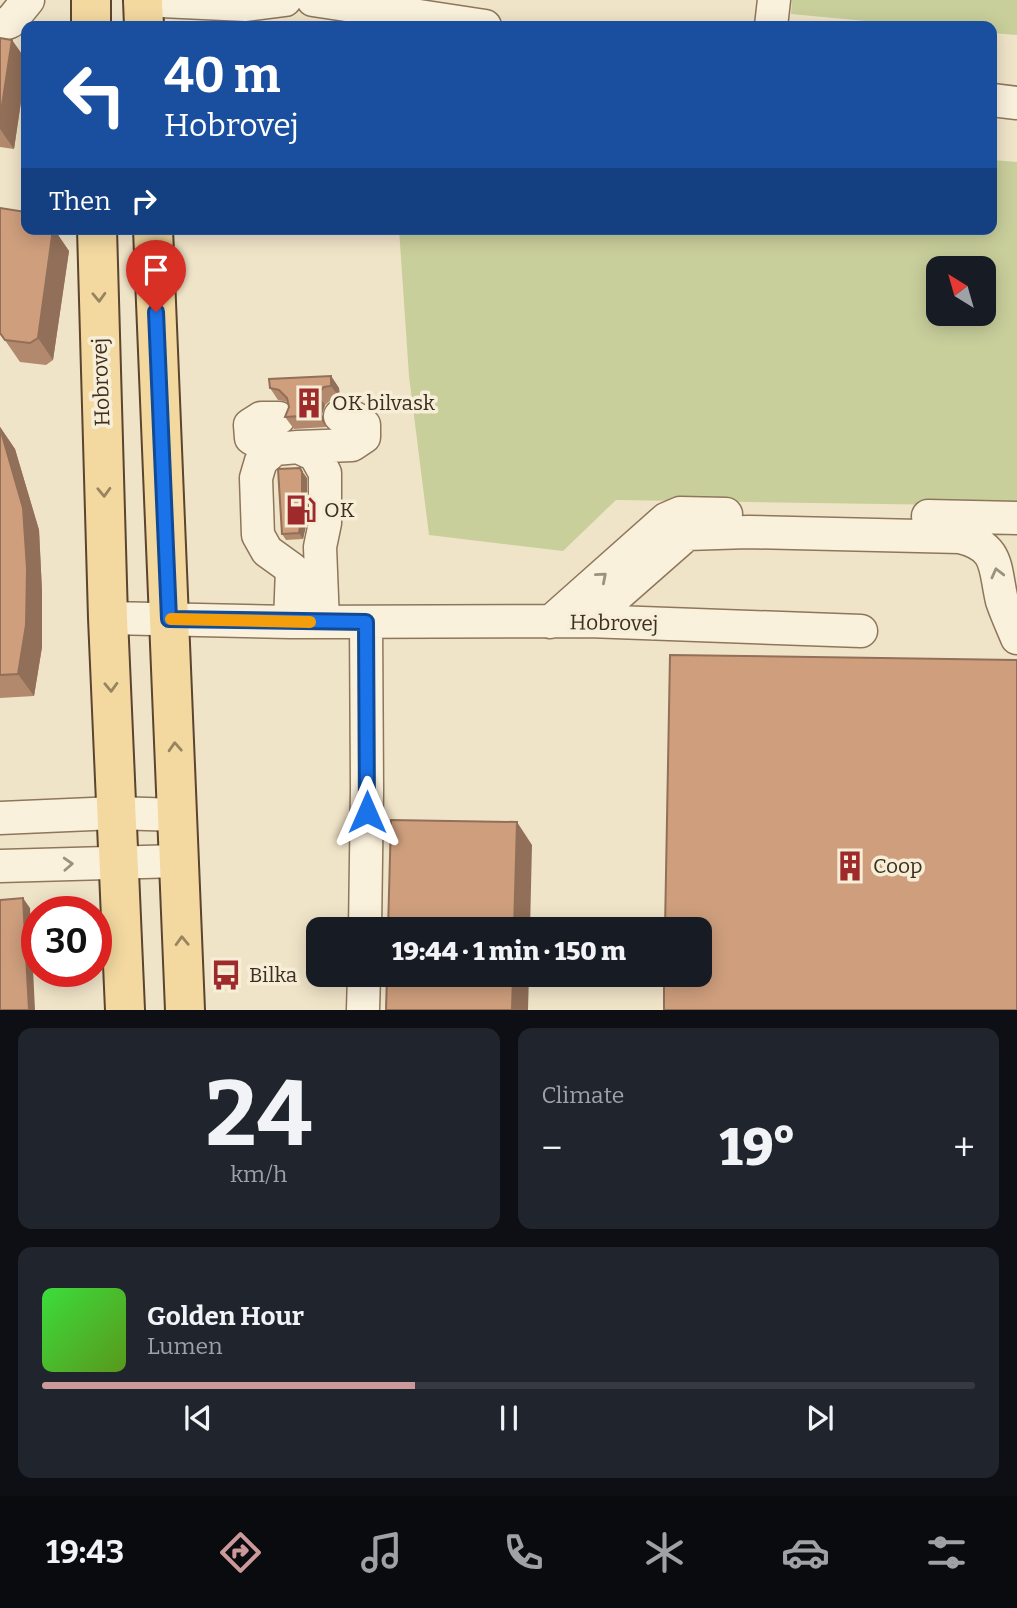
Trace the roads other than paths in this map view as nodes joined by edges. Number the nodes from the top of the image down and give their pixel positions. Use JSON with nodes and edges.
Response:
{"nodes":[{"id":1,"x":28,"y":0,"type":"edge"},
{"id":2,"x":91,"y":0,"type":"edge"},
{"id":3,"x":285,"y":0,"type":"edge"},
{"id":4,"x":313,"y":0,"type":"edge"},
{"id":5,"x":774,"y":0,"type":"edge"},
{"id":6,"x":142,"y":7,"type":"edge"},
{"id":7,"x":91,"y":21,"type":"edge"},
{"id":8,"x":452,"y":21,"type":"edge"},
{"id":9,"x":772,"y":21,"type":"edge"},
{"id":10,"x":0,"y":25,"type":"edge"},
{"id":11,"x":997,"y":101,"type":"edge"},
{"id":12,"x":1017,"y":103,"type":"edge"},
{"id":13,"x":97,"y":235,"type":"edge"},
{"id":14,"x":153,"y":235,"type":"edge"},
{"id":15,"x":340,"y":416,"type":"dead end"},
{"id":16,"x":284,"y":438,"type":"junction"},
{"id":17,"x":1017,"y":518,"type":"edge"},
{"id":18,"x":320,"y":547,"type":"junction"},
{"id":19,"x":292,"y":569,"type":"junction"},
{"id":20,"x":108,"y":618,"type":"junction"},
{"id":21,"x":169,"y":619,"type":"junction"},
{"id":22,"x":588,"y":621,"type":"junction"},
{"id":23,"x":290,"y":622,"type":"junction"},
{"id":24,"x":323,"y":622,"type":"junction"},
{"id":25,"x":366,"y":622,"type":"junction"},
{"id":26,"x":550,"y":622,"type":"junction"},
{"id":27,"x":861,"y":631,"type":"dead end"},
{"id":28,"x":1017,"y":638,"type":"edge"},
{"id":29,"x":116,"y":813,"type":"junction"},
{"id":30,"x":179,"y":815,"type":"junction"},
{"id":31,"x":0,"y":818,"type":"edge"},
{"id":32,"x":179,"y":861,"type":"junction"},
{"id":33,"x":118,"y":862,"type":"junction"},
{"id":34,"x":0,"y":866,"type":"edge"},
{"id":35,"x":366,"y":917,"type":"edge"},
{"id":36,"x":364,"y":987,"type":"edge"},
{"id":37,"x":125,"y":1010,"type":"edge"},
{"id":38,"x":185,"y":1010,"type":"edge"},
{"id":39,"x":363,"y":1010,"type":"edge"}],
"edges":[{"from":1,"to":10,"type":"street"},
{"from":2,"to":7,"type":"main road"},
{"from":3,"to":6,"type":"street"},
{"from":4,"to":8,"type":"street"},
{"from":5,"to":9,"type":"street"},
{"from":11,"to":12,"type":"street"},
{"from":13,"to":20,"type":"main road","name":"Hobrovej","one_way":true},
{"from":14,"to":21,"type":"main road"},
{"from":15,"to":16,"type":"street"},
{"from":16,"to":18,"type":"street"},
{"from":16,"to":19,"type":"street"},
{"from":26,"to":17,"type":"street","one_way":true},
{"from":18,"to":19,"type":"street"},
{"from":18,"to":24,"type":"street"},
{"from":19,"to":23,"type":"street"},
{"from":20,"to":21,"type":"street","name":"Hobrovej"},
{"from":20,"to":29,"type":"main road","name":"Hobrovej","one_way":true},
{"from":21,"to":23,"type":"street","name":"Hobrovej"},
{"from":30,"to":21,"type":"main road","one_way":true},
{"from":22,"to":26,"type":"street","name":"Hobrovej"},
{"from":22,"to":27,"type":"street","name":"Hobrovej"},
{"from":28,"to":22,"type":"street","one_way":true},
{"from":23,"to":24,"type":"street","name":"Hobrovej"},
{"from":24,"to":25,"type":"street","name":"Hobrovej"},
{"from":25,"to":26,"type":"street","name":"Hobrovej"},
{"from":25,"to":35,"type":"street"},
{"from":29,"to":30,"type":"street"},
{"from":29,"to":31,"type":"street"},
{"from":29,"to":33,"type":"main road","name":"Hobrovej"},
{"from":30,"to":32,"type":"main road"},
{"from":32,"to":33,"type":"street"},
{"from":38,"to":32,"type":"main road","one_way":true},
{"from":34,"to":33,"type":"street","one_way":true},
{"from":33,"to":37,"type":"main road","name":"Hobrovej"},
{"from":36,"to":39,"type":"street"}]}
